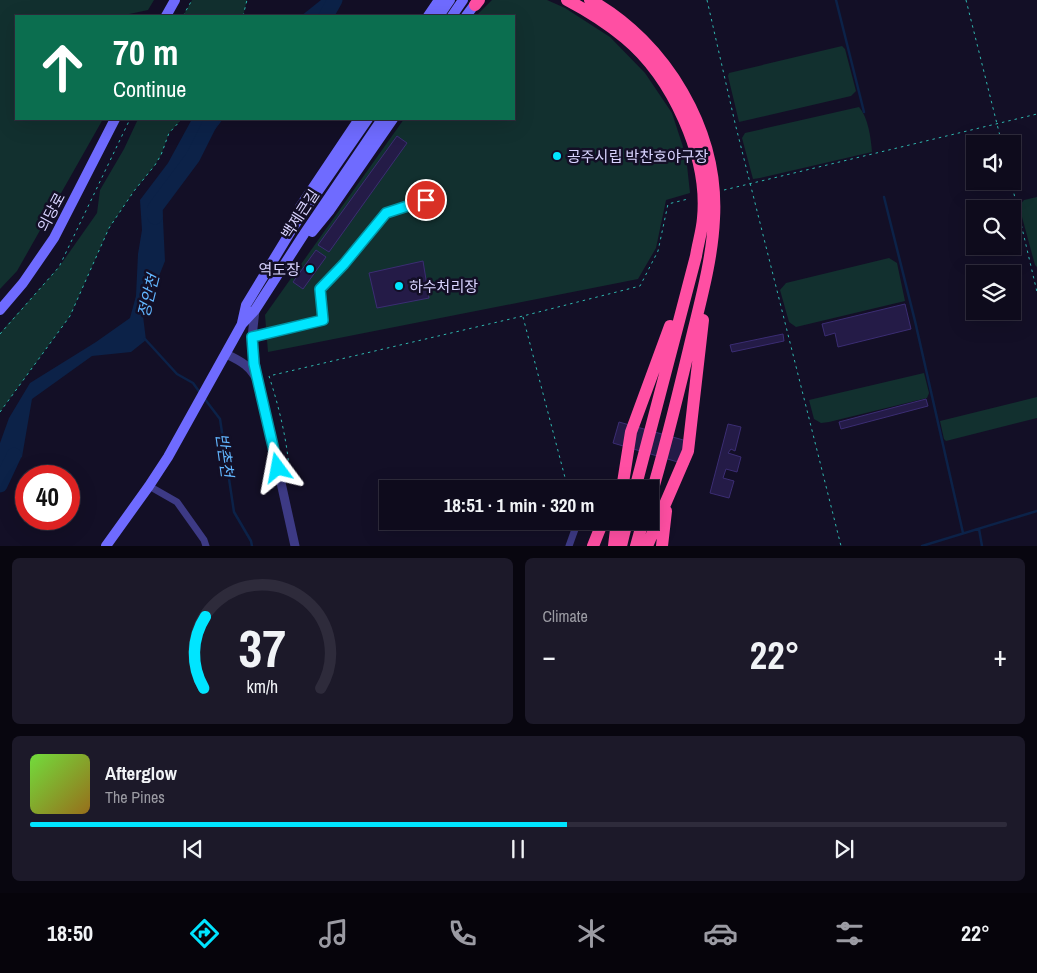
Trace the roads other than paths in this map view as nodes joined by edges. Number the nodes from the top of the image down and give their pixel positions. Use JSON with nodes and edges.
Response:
{"nodes":[{"id":1,"x":175,"y":0,"type":"edge"},
{"id":2,"x":439,"y":0,"type":"edge"},
{"id":3,"x":450,"y":0,"type":"edge"},
{"id":4,"x":567,"y":0,"type":"edge"},
{"id":5,"x":590,"y":0,"type":"edge"},
{"id":6,"x":474,"y":1,"type":"edge"},
{"id":7,"x":167,"y":15,"type":"edge"},
{"id":8,"x":429,"y":15,"type":"edge"},
{"id":9,"x":440,"y":15,"type":"edge"},
{"id":10,"x":453,"y":15,"type":"edge"},
{"id":11,"x":467,"y":15,"type":"edge"},
{"id":12,"x":114,"y":120,"type":"edge"},
{"id":13,"x":358,"y":120,"type":"edge"},
{"id":14,"x":367,"y":120,"type":"edge"},
{"id":15,"x":381,"y":120,"type":"edge"},
{"id":16,"x":392,"y":120,"type":"edge"},
{"id":17,"x":426,"y":200,"type":"dead end"},
{"id":18,"x":278,"y":252,"type":"junction"},
{"id":19,"x":696,"y":256,"type":"junction"},
{"id":20,"x":290,"y":257,"type":"junction"},
{"id":21,"x":710,"y":260,"type":"junction"},
{"id":22,"x":0,"y":310,"type":"edge"},
{"id":23,"x":255,"y":310,"type":"junction"},
{"id":24,"x":242,"y":324,"type":"junction"},
{"id":25,"x":252,"y":337,"type":"junction"},
{"id":26,"x":226,"y":354,"type":"junction"},
{"id":27,"x":258,"y":383,"type":"junction"},
{"id":28,"x":623,"y":480,"type":"edge"},
{"id":29,"x":637,"y":480,"type":"edge"},
{"id":30,"x":656,"y":480,"type":"edge"},
{"id":31,"x":149,"y":486,"type":"junction"},
{"id":32,"x":668,"y":497,"type":"junction"},
{"id":33,"x":575,"y":530,"type":"edge"},
{"id":34,"x":599,"y":530,"type":"edge"},
{"id":35,"x":616,"y":530,"type":"edge"},
{"id":36,"x":625,"y":530,"type":"edge"},
{"id":37,"x":640,"y":530,"type":"edge"},
{"id":38,"x":106,"y":546,"type":"edge"},
{"id":39,"x":206,"y":546,"type":"edge"},
{"id":40,"x":295,"y":546,"type":"edge"},
{"id":41,"x":569,"y":546,"type":"edge"},
{"id":42,"x":593,"y":546,"type":"edge"},
{"id":43,"x":614,"y":546,"type":"edge"},
{"id":44,"x":622,"y":546,"type":"edge"},
{"id":45,"x":636,"y":546,"type":"edge"},
{"id":46,"x":647,"y":546,"type":"edge"},
{"id":47,"x":662,"y":546,"type":"edge"}],
"edges":[{"from":1,"to":7,"type":"main road"},
{"from":2,"to":8,"type":"main road"},
{"from":3,"to":9,"type":"main road"},
{"from":4,"to":19,"type":"highway"},
{"from":5,"to":21,"type":"highway"},
{"from":6,"to":10,"type":"main road"},
{"from":6,"to":11,"type":"main road"},
{"from":12,"to":22,"type":"main road","name":"의당로"},
{"from":13,"to":18,"type":"main road"},
{"from":14,"to":18,"type":"main road","name":"백제큰길"},
{"from":15,"to":20,"type":"main road","name":"백제큰길"},
{"from":16,"to":20,"type":"main road"},
{"from":17,"to":25,"type":"street"},
{"from":18,"to":24,"type":"main road","name":"백제큰길"},
{"from":19,"to":28,"type":"highway"},
{"from":19,"to":29,"type":"highway"},
{"from":20,"to":23,"type":"main road","name":"백제큰길"},
{"from":21,"to":30,"type":"highway"},
{"from":21,"to":32,"type":"highway"},
{"from":23,"to":24,"type":"main road","name":"백제큰길"},
{"from":23,"to":25,"type":"street"},
{"from":24,"to":26,"type":"main road","name":"백제큰길"},
{"from":25,"to":27,"type":"street"},
{"from":26,"to":27,"type":"street"},
{"from":26,"to":31,"type":"main road","name":"백제큰길"},
{"from":27,"to":40,"type":"street"},
{"from":31,"to":38,"type":"main road"},
{"from":31,"to":39,"type":"street"},
{"from":32,"to":46,"type":"highway"},
{"from":32,"to":47,"type":"highway"},
{"from":33,"to":41,"type":"street"},
{"from":34,"to":42,"type":"highway"},
{"from":35,"to":43,"type":"highway"},
{"from":36,"to":44,"type":"highway"},
{"from":37,"to":45,"type":"highway"}]}
